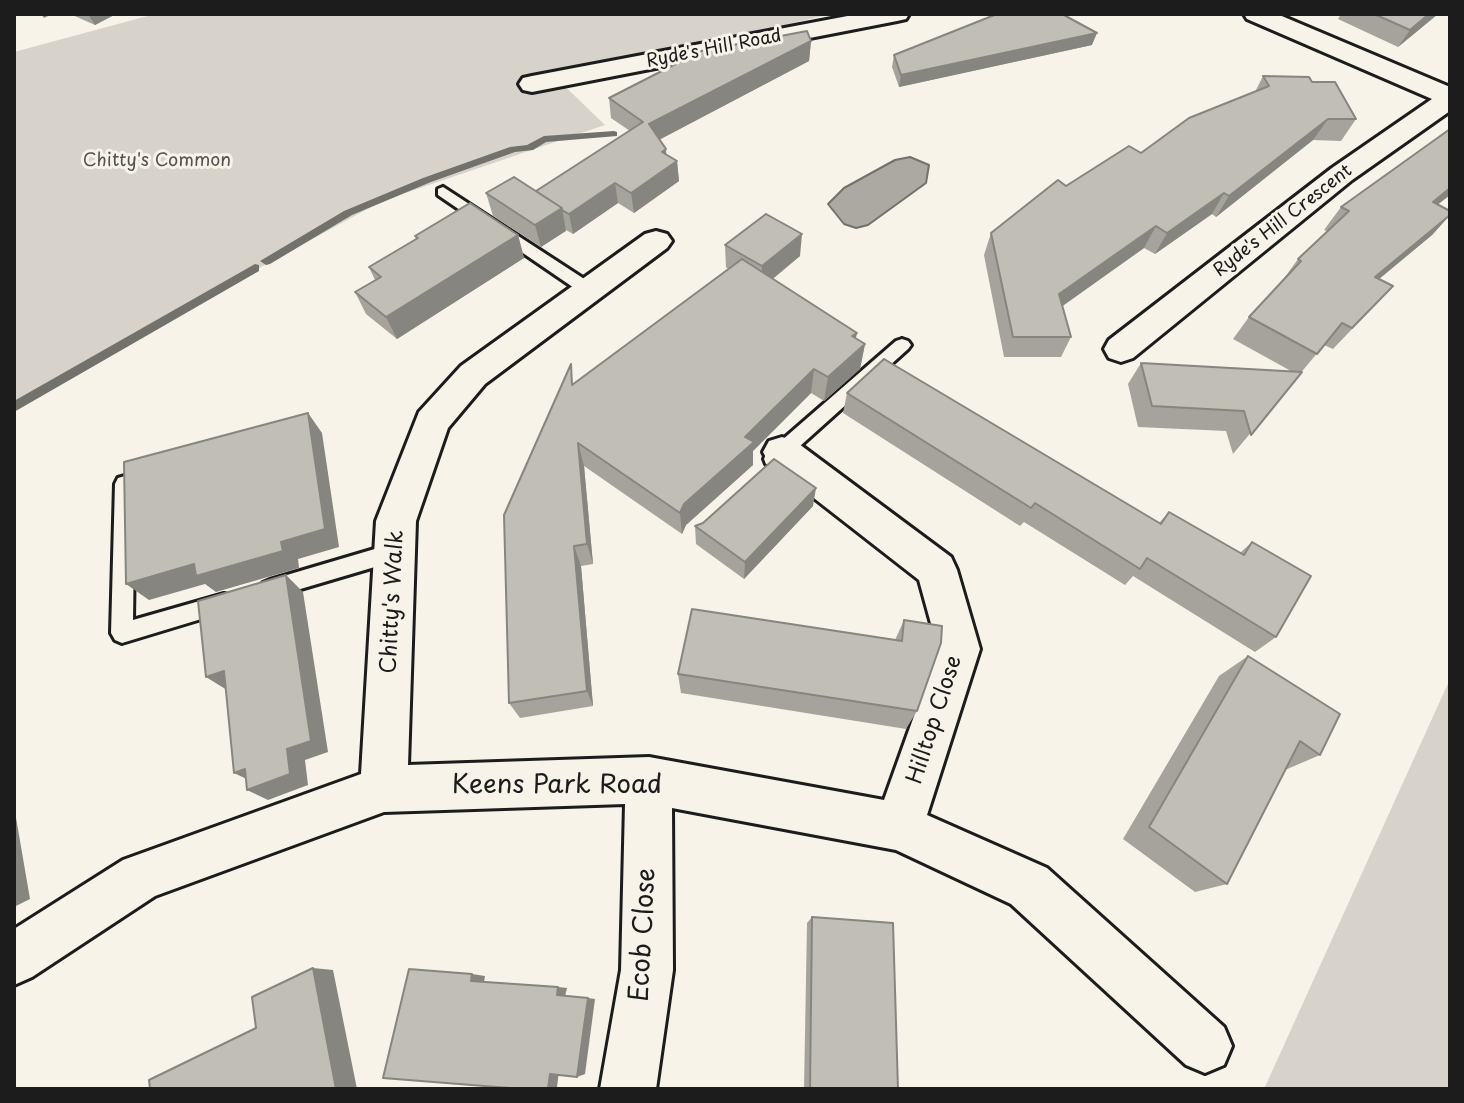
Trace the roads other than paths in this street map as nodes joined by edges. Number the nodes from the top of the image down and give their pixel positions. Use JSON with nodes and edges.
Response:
{"nodes":[{"id":1,"x":897,"y":14,"type":"edge"},
{"id":2,"x":1256,"y":14,"type":"edge"},
{"id":3,"x":532,"y":84,"type":"dead end"},
{"id":4,"x":1450,"y":98,"type":"edge"},
{"id":5,"x":443,"y":192,"type":"dead end"},
{"id":6,"x":656,"y":241,"type":"dead end"},
{"id":7,"x":589,"y":290,"type":"junction"},
{"id":8,"x":902,"y":345,"type":"dead end"},
{"id":9,"x":1121,"y":349,"type":"dead end"},
{"id":10,"x":771,"y":462,"type":"joint"},
{"id":11,"x":125,"y":480,"type":"edge"},
{"id":12,"x":395,"y":552,"type":"junction"},
{"id":13,"x":649,"y":780,"type":"junction"},
{"id":14,"x":384,"y":789,"type":"junction"},
{"id":15,"x":899,"y":827,"type":"junction"},
{"id":16,"x":14,"y":959,"type":"edge"},
{"id":17,"x":1205,"y":1046,"type":"dead end"},
{"id":18,"x":628,"y":1089,"type":"edge"}],
"edges":[{"from":1,"to":3,"type":"street","name":"Ryde's Hill Road"},
{"from":2,"to":4,"type":"street","name":"Ryde's Hill Crescent"},
{"from":4,"to":9,"type":"street","name":"Ryde's Hill Crescent"},
{"from":5,"to":7,"type":"lane"},
{"from":6,"to":7,"type":"street","name":"Chitty's Walk"},
{"from":7,"to":12,"type":"street","name":"Chitty's Walk"},
{"from":8,"to":10,"type":"lane"},
{"from":10,"to":15,"type":"street","name":"Hilltop Close"},
{"from":11,"to":12,"type":"lane"},
{"from":12,"to":14,"type":"street","name":"Chitty's Walk"},
{"from":13,"to":14,"type":"street","name":"Keens Park Road"},
{"from":13,"to":15,"type":"street","name":"Keens Park Road"},
{"from":13,"to":18,"type":"street","name":"Ecob Close"},
{"from":14,"to":16,"type":"street","name":"Keens Park Road"},
{"from":15,"to":17,"type":"street","name":"Keens Park Road"}]}
